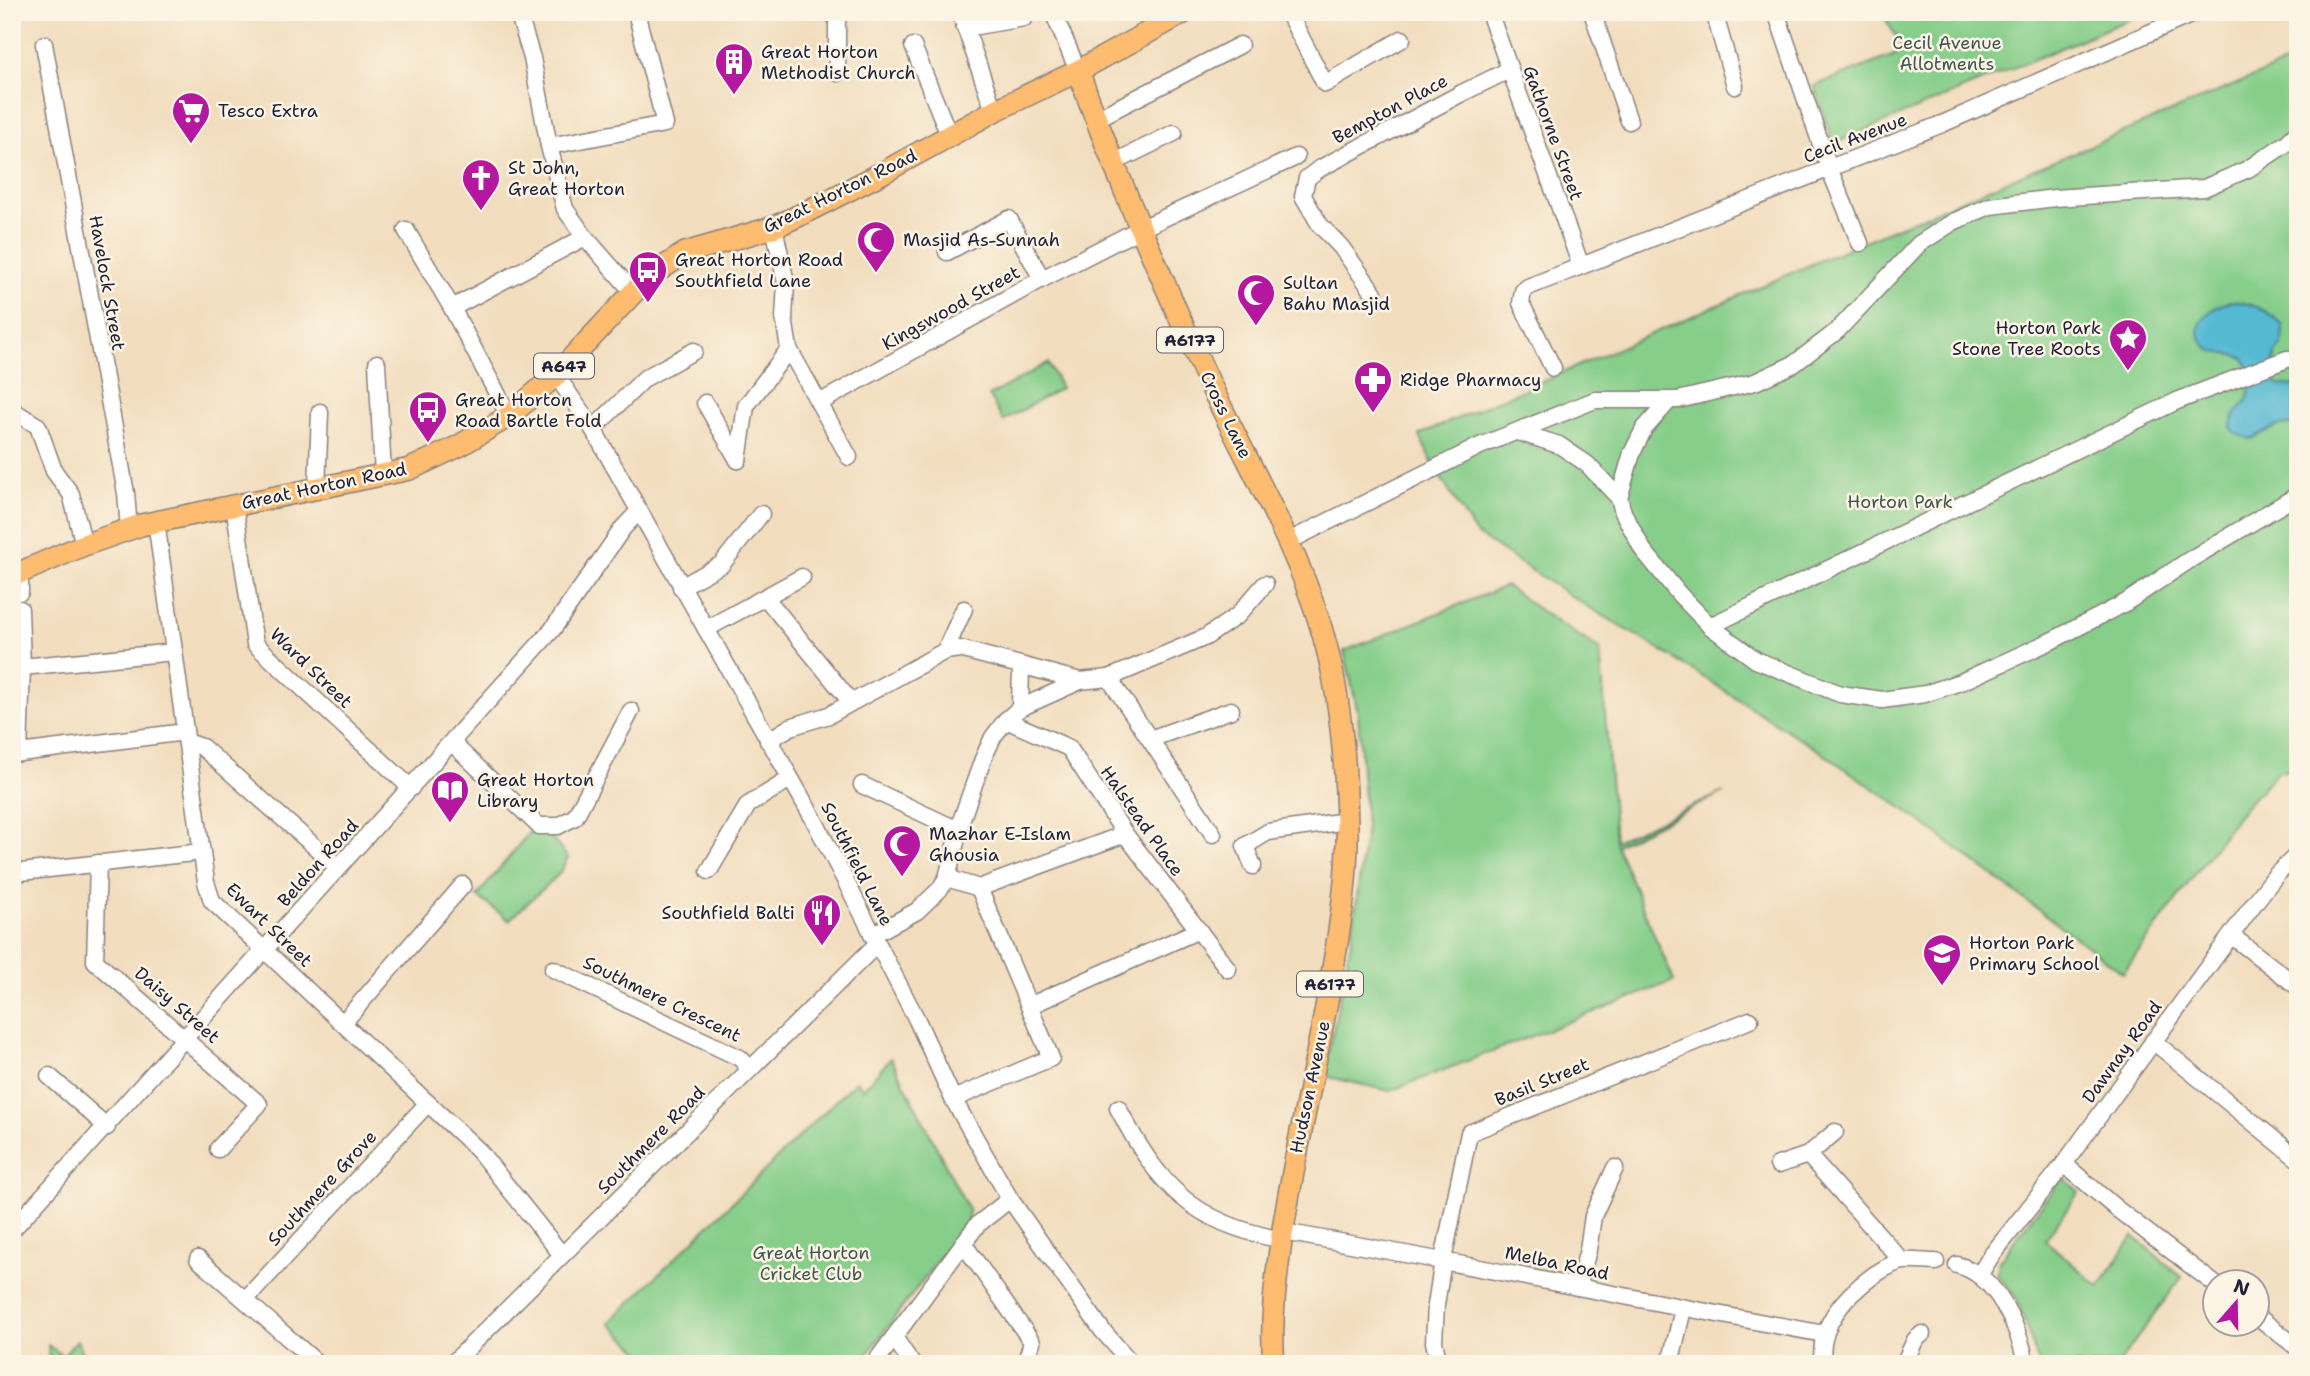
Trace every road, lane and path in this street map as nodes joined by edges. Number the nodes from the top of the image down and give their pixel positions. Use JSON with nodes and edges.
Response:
{"nodes":[{"id":1,"x":518,"y":12,"type":"edge"},
{"id":2,"x":636,"y":12,"type":"edge"},
{"id":3,"x":838,"y":12,"type":"edge"},
{"id":4,"x":1053,"y":12,"type":"edge"},
{"id":5,"x":1185,"y":12,"type":"edge"},
{"id":6,"x":1288,"y":12,"type":"edge"},
{"id":7,"x":1489,"y":12,"type":"edge"},
{"id":8,"x":1592,"y":12,"type":"edge"},
{"id":9,"x":1714,"y":12,"type":"edge"},
{"id":10,"x":1776,"y":12,"type":"edge"},
{"id":11,"x":2197,"y":12,"type":"edge"},
{"id":12,"x":1024,"y":18,"type":"dead end"},
{"id":13,"x":1162,"y":18,"type":"edge"},
{"id":14,"x":963,"y":20,"type":"edge"},
{"id":15,"x":1402,"y":39,"type":"dead end"},
{"id":16,"x":44,"y":44,"type":"dead end"},
{"id":17,"x":1240,"y":45,"type":"dead end"},
{"id":18,"x":913,"y":46,"type":"dead end"},
{"id":19,"x":1509,"y":70,"type":"junction"},
{"id":20,"x":1078,"y":71,"type":"junction"},
{"id":21,"x":837,"y":73,"type":"dead end"},
{"id":22,"x":1735,"y":86,"type":"dead end"},
{"id":23,"x":994,"y":111,"type":"junction"},
{"id":24,"x":1096,"y":119,"type":"junction"},
{"id":25,"x":1629,"y":121,"type":"dead end"},
{"id":26,"x":2298,"y":132,"type":"edge"},
{"id":27,"x":1174,"y":133,"type":"dead end"},
{"id":28,"x":949,"y":135,"type":"junction"},
{"id":29,"x":549,"y":146,"type":"junction"},
{"id":30,"x":1296,"y":157,"type":"dead end"},
{"id":31,"x":1113,"y":163,"type":"junction"},
{"id":32,"x":1829,"y":168,"type":"junction"},
{"id":33,"x":774,"y":227,"type":"junction"},
{"id":34,"x":1140,"y":229,"type":"junction"},
{"id":35,"x":406,"y":230,"type":"dead end"},
{"id":36,"x":585,"y":237,"type":"junction"},
{"id":37,"x":1860,"y":243,"type":"dead end"},
{"id":38,"x":947,"y":252,"type":"dead end"},
{"id":39,"x":1581,"y":266,"type":"junction"},
{"id":40,"x":1042,"y":279,"type":"junction"},
{"id":41,"x":633,"y":292,"type":"junction"},
{"id":42,"x":1374,"y":293,"type":"dead end"},
{"id":43,"x":452,"y":308,"type":"junction"},
{"id":44,"x":789,"y":349,"type":"junction"},
{"id":45,"x":694,"y":351,"type":"dead end"},
{"id":46,"x":2287,"y":359,"type":"dead end"},
{"id":47,"x":377,"y":363,"type":"dead end"},
{"id":48,"x":1553,"y":368,"type":"dead end"},
{"id":49,"x":556,"y":375,"type":"junction"},
{"id":50,"x":1668,"y":402,"type":"junction"},
{"id":51,"x":819,"y":403,"type":"junction"},
{"id":52,"x":705,"y":404,"type":"dead end"},
{"id":53,"x":12,"y":410,"type":"edge"},
{"id":54,"x":320,"y":412,"type":"dead end"},
{"id":55,"x":509,"y":416,"type":"junction"},
{"id":56,"x":593,"y":429,"type":"junction"},
{"id":57,"x":1518,"y":432,"type":"junction"},
{"id":58,"x":849,"y":457,"type":"dead end"},
{"id":59,"x":383,"y":475,"type":"junction"},
{"id":60,"x":317,"y":489,"type":"junction"},
{"id":61,"x":2298,"y":495,"type":"edge"},
{"id":62,"x":1619,"y":498,"type":"junction"},
{"id":63,"x":233,"y":504,"type":"junction"},
{"id":64,"x":638,"y":512,"type":"junction"},
{"id":65,"x":761,"y":514,"type":"dead end"},
{"id":66,"x":156,"y":521,"type":"junction"},
{"id":67,"x":130,"y":529,"type":"junction"},
{"id":68,"x":1287,"y":542,"type":"junction"},
{"id":69,"x":84,"y":545,"type":"junction"},
{"id":70,"x":802,"y":577,"type":"dead end"},
{"id":71,"x":17,"y":580,"type":"edge"},
{"id":72,"x":1265,"y":584,"type":"dead end"},
{"id":73,"x":681,"y":587,"type":"junction"},
{"id":74,"x":766,"y":598,"type":"junction"},
{"id":75,"x":1312,"y":604,"type":"joint"},
{"id":76,"x":20,"y":609,"type":"dead end"},
{"id":77,"x":964,"y":609,"type":"dead end"},
{"id":78,"x":1710,"y":626,"type":"junction"},
{"id":79,"x":706,"y":629,"type":"junction"},
{"id":80,"x":945,"y":651,"type":"junction"},
{"id":81,"x":174,"y":652,"type":"junction"},
{"id":82,"x":22,"y":667,"type":"junction"},
{"id":83,"x":1021,"y":667,"type":"junction"},
{"id":84,"x":1109,"y":678,"type":"junction"},
{"id":85,"x":1080,"y":681,"type":"junction"},
{"id":86,"x":852,"y":702,"type":"junction"},
{"id":87,"x":1020,"y":708,"type":"junction"},
{"id":88,"x":1231,"y":710,"type":"dead end"},
{"id":89,"x":631,"y":711,"type":"dead end"},
{"id":90,"x":1006,"y":720,"type":"junction"},
{"id":91,"x":186,"y":737,"type":"junction"},
{"id":92,"x":1150,"y":740,"type":"junction"},
{"id":93,"x":768,"y":741,"type":"junction"},
{"id":94,"x":452,"y":743,"type":"junction"},
{"id":95,"x":16,"y":754,"type":"edge"},
{"id":96,"x":790,"y":779,"type":"junction"},
{"id":97,"x":862,"y":785,"type":"dead end"},
{"id":98,"x":411,"y":788,"type":"junction"},
{"id":99,"x":1347,"y":821,"type":"junction"},
{"id":100,"x":960,"y":831,"type":"junction"},
{"id":101,"x":1125,"y":834,"type":"junction"},
{"id":102,"x":1213,"y":834,"type":"dead end"},
{"id":103,"x":202,"y":852,"type":"junction"},
{"id":104,"x":2298,"y":854,"type":"edge"},
{"id":105,"x":98,"y":863,"type":"junction"},
{"id":106,"x":1253,"y":866,"type":"dead end"},
{"id":107,"x":339,"y":868,"type":"junction"},
{"id":108,"x":709,"y":872,"type":"dead end"},
{"id":109,"x":12,"y":873,"type":"edge"},
{"id":110,"x":947,"y":878,"type":"junction"},
{"id":111,"x":463,"y":885,"type":"dead end"},
{"id":112,"x":979,"y":888,"type":"junction"},
{"id":113,"x":1199,"y":930,"type":"junction"},
{"id":114,"x":2232,"y":936,"type":"junction"},
{"id":115,"x":875,"y":939,"type":"junction"},
{"id":116,"x":266,"y":950,"type":"junction"},
{"id":117,"x":553,"y":968,"type":"dead end"},
{"id":118,"x":1228,"y":969,"type":"dead end"},
{"id":119,"x":2298,"y":987,"type":"edge"},
{"id":120,"x":1029,"y":1006,"type":"junction"},
{"id":121,"x":1750,"y":1020,"type":"dead end"},
{"id":122,"x":343,"y":1023,"type":"junction"},
{"id":123,"x":186,"y":1039,"type":"junction"},
{"id":124,"x":2153,"y":1041,"type":"junction"},
{"id":125,"x":750,"y":1069,"type":"junction"},
{"id":126,"x":49,"y":1076,"type":"dead end"},
{"id":127,"x":953,"y":1099,"type":"junction"},
{"id":128,"x":428,"y":1103,"type":"junction"},
{"id":129,"x":1118,"y":1108,"type":"dead end"},
{"id":130,"x":107,"y":1127,"type":"junction"},
{"id":131,"x":1835,"y":1132,"type":"dead end"},
{"id":132,"x":218,"y":1149,"type":"dead end"},
{"id":133,"x":1808,"y":1154,"type":"junction"},
{"id":134,"x":2298,"y":1159,"type":"edge"},
{"id":135,"x":2064,"y":1164,"type":"junction"},
{"id":136,"x":1778,"y":1165,"type":"dead end"},
{"id":137,"x":1615,"y":1168,"type":"dead end"},
{"id":138,"x":1010,"y":1199,"type":"junction"},
{"id":139,"x":12,"y":1230,"type":"edge"},
{"id":140,"x":1282,"y":1236,"type":"junction"},
{"id":141,"x":963,"y":1243,"type":"junction"},
{"id":142,"x":562,"y":1255,"type":"junction"},
{"id":143,"x":198,"y":1259,"type":"dead end"},
{"id":144,"x":1443,"y":1260,"type":"junction"},
{"id":145,"x":1902,"y":1261,"type":"junction"},
{"id":146,"x":1936,"y":1262,"type":"dead end"},
{"id":147,"x":1957,"y":1265,"type":"dead end"},
{"id":148,"x":2202,"y":1274,"type":"edge"},
{"id":149,"x":1980,"y":1275,"type":"junction"},
{"id":150,"x":1578,"y":1287,"type":"junction"},
{"id":151,"x":245,"y":1300,"type":"junction"},
{"id":152,"x":1683,"y":1309,"type":"junction"},
{"id":153,"x":2272,"y":1328,"type":"edge"},
{"id":154,"x":1824,"y":1334,"type":"junction"},
{"id":155,"x":1922,"y":1334,"type":"dead end"},
{"id":156,"x":894,"y":1337,"type":"junction"},
{"id":157,"x":2298,"y":1348,"type":"edge"},
{"id":158,"x":1028,"y":1355,"type":"dead end"},
{"id":159,"x":318,"y":1364,"type":"edge"},
{"id":160,"x":452,"y":1364,"type":"edge"},
{"id":161,"x":874,"y":1364,"type":"edge"},
{"id":162,"x":912,"y":1364,"type":"edge"},
{"id":163,"x":1132,"y":1364,"type":"edge"},
{"id":164,"x":1273,"y":1364,"type":"edge"},
{"id":165,"x":1439,"y":1364,"type":"edge"},
{"id":166,"x":1670,"y":1364,"type":"edge"},
{"id":167,"x":1823,"y":1364,"type":"edge"},
{"id":168,"x":1904,"y":1364,"type":"edge"},
{"id":169,"x":2026,"y":1364,"type":"edge"}],
"edges":[{"from":1,"to":29,"type":"street"},
{"from":2,"to":29,"type":"street"},
{"from":3,"to":21,"type":"street"},
{"from":4,"to":20,"type":"street"},
{"from":5,"to":13,"type":"main road","name":"Great Horton Road"},
{"from":6,"to":15,"type":"street"},
{"from":7,"to":19,"type":"street","name":"Gathorne Street"},
{"from":8,"to":25,"type":"street"},
{"from":9,"to":22,"type":"street"},
{"from":10,"to":32,"type":"street"},
{"from":11,"to":32,"type":"street","name":"Cecil Avenue"},
{"from":12,"to":14,"type":"street"},
{"from":13,"to":20,"type":"main road","name":"Great Horton Road"},
{"from":14,"to":23,"type":"street"},
{"from":16,"to":67,"type":"street","name":"Havelock Street"},
{"from":17,"to":24,"type":"street"},
{"from":18,"to":28,"type":"street"},
{"from":19,"to":39,"type":"street","name":"Gathorne Street"},
{"from":19,"to":42,"type":"street","name":"Bempton Place"},
{"from":20,"to":23,"type":"main road","name":"Great Horton Road","number":"A647"},
{"from":20,"to":24,"type":"main road","name":"Cross Lane","number":"A6177"},
{"from":23,"to":28,"type":"main road","name":"Great Horton Road","number":"A647"},
{"from":24,"to":31,"type":"main road","name":"Cross Lane","number":"A6177"},
{"from":26,"to":50,"type":"street"},
{"from":27,"to":31,"type":"street"},
{"from":28,"to":33,"type":"main road","name":"Great Horton Road","number":"A647"},
{"from":29,"to":36,"type":"street"},
{"from":30,"to":34,"type":"street","name":"Kingswood Street"},
{"from":31,"to":34,"type":"main road","name":"Cross Lane","number":"A6177"},
{"from":32,"to":37,"type":"street"},
{"from":32,"to":39,"type":"street","name":"Cecil Avenue"},
{"from":33,"to":41,"type":"main road","name":"Great Horton Road","number":"A647"},
{"from":33,"to":44,"type":"street"},
{"from":34,"to":40,"type":"street","name":"Kingswood Street"},
{"from":34,"to":68,"type":"main road","name":"Cross Lane","number":"A6177"},
{"from":35,"to":43,"type":"street"},
{"from":36,"to":41,"type":"street"},
{"from":36,"to":43,"type":"street"},
{"from":38,"to":40,"type":"street"},
{"from":39,"to":48,"type":"street","name":"Cecil Avenue"},
{"from":40,"to":51,"type":"street","name":"Kingswood Street"},
{"from":41,"to":49,"type":"main road","name":"Great Horton Road","number":"A647"},
{"from":43,"to":55,"type":"street"},
{"from":44,"to":51,"type":"street"},
{"from":44,"to":52,"type":"street"},
{"from":45,"to":56,"type":"street"},
{"from":46,"to":78,"type":"street"},
{"from":47,"to":59,"type":"street"},
{"from":49,"to":55,"type":"main road","name":"Great Horton Road","number":"A647"},
{"from":49,"to":56,"type":"street","name":"Southfield Lane"},
{"from":50,"to":57,"type":"street"},
{"from":50,"to":62,"type":"street"},
{"from":51,"to":58,"type":"street"},
{"from":53,"to":69,"type":"street"},
{"from":54,"to":60,"type":"street"},
{"from":55,"to":59,"type":"main road","name":"Great Horton Road","number":"A647"},
{"from":56,"to":64,"type":"street","name":"Southfield Lane"},
{"from":57,"to":62,"type":"street"},
{"from":57,"to":68,"type":"street"},
{"from":59,"to":60,"type":"main road","name":"Great Horton Road","number":"A647"},
{"from":60,"to":63,"type":"main road","name":"Great Horton Road","number":"A647"},
{"from":61,"to":78,"type":"street"},
{"from":62,"to":78,"type":"street"},
{"from":63,"to":66,"type":"main road","name":"Great Horton Road","number":"A647"},
{"from":63,"to":98,"type":"street","name":"Ward Street"},
{"from":64,"to":73,"type":"street","name":"Southfield Lane"},
{"from":64,"to":94,"type":"street","name":"Beldon Road"},
{"from":65,"to":73,"type":"street"},
{"from":66,"to":67,"type":"main road","name":"Great Horton Road","number":"A647"},
{"from":66,"to":81,"type":"street","name":"Ewart Street"},
{"from":67,"to":69,"type":"main road","name":"Great Horton Road","number":"A647"},
{"from":68,"to":75,"type":"main road","name":"Cross Lane","number":"A6177"},
{"from":69,"to":71,"type":"main road","name":"Great Horton Road","number":"A647"},
{"from":70,"to":74,"type":"street"},
{"from":72,"to":84,"type":"street"},
{"from":73,"to":79,"type":"street","name":"Southfield Lane"},
{"from":74,"to":79,"type":"street"},
{"from":74,"to":86,"type":"street"},
{"from":75,"to":99,"type":"main road","name":"Hudson Avenue","number":"A6177"},
{"from":76,"to":82,"type":"street"},
{"from":77,"to":80,"type":"street"},
{"from":79,"to":93,"type":"street","name":"Southfield Lane"},
{"from":80,"to":83,"type":"street"},
{"from":80,"to":86,"type":"street"},
{"from":81,"to":82,"type":"street"},
{"from":81,"to":91,"type":"street","name":"Ewart Street"},
{"from":82,"to":95,"type":"street"},
{"from":83,"to":85,"type":"street"},
{"from":83,"to":87,"type":"street"},
{"from":84,"to":85,"type":"street"},
{"from":84,"to":92,"type":"street"},
{"from":85,"to":87,"type":"street"},
{"from":86,"to":93,"type":"street"},
{"from":87,"to":90,"type":"street"},
{"from":88,"to":92,"type":"street"},
{"from":89,"to":94,"type":"street"},
{"from":90,"to":100,"type":"street"},
{"from":90,"to":101,"type":"street","name":"Halstead Place"},
{"from":91,"to":95,"type":"street"},
{"from":91,"to":103,"type":"street","name":"Ewart Street"},
{"from":91,"to":107,"type":"street"},
{"from":92,"to":102,"type":"street"},
{"from":93,"to":96,"type":"street","name":"Southfield Lane"},
{"from":94,"to":98,"type":"street","name":"Beldon Road"},
{"from":96,"to":108,"type":"street"},
{"from":96,"to":115,"type":"street","name":"Southfield Lane"},
{"from":97,"to":100,"type":"street"},
{"from":98,"to":107,"type":"street","name":"Beldon Road"},
{"from":99,"to":106,"type":"street"},
{"from":99,"to":140,"type":"main road","name":"Hudson Avenue","number":"A6177"},
{"from":100,"to":110,"type":"street"},
{"from":101,"to":112,"type":"street"},
{"from":101,"to":113,"type":"street","name":"Halstead Place"},
{"from":103,"to":105,"type":"street"},
{"from":103,"to":116,"type":"street","name":"Ewart Street"},
{"from":104,"to":114,"type":"street","name":"Dawnay Road"},
{"from":105,"to":109,"type":"street"},
{"from":105,"to":123,"type":"street","name":"Daisy Street"},
{"from":107,"to":116,"type":"street","name":"Beldon Road"},
{"from":110,"to":112,"type":"street"},
{"from":110,"to":115,"type":"street"},
{"from":111,"to":122,"type":"street"},
{"from":112,"to":120,"type":"street"},
{"from":113,"to":118,"type":"street","name":"Halstead Place"},
{"from":113,"to":120,"type":"street"},
{"from":114,"to":119,"type":"street"},
{"from":114,"to":124,"type":"street","name":"Dawnay Road"},
{"from":115,"to":125,"type":"street","name":"Southmere Road"},
{"from":115,"to":127,"type":"street","name":"Southfield Lane"},
{"from":116,"to":122,"type":"street","name":"Ewart Street"},
{"from":116,"to":123,"type":"street","name":"Beldon Road"},
{"from":117,"to":125,"type":"street","name":"Southmere Crescent"},
{"from":120,"to":127,"type":"street"},
{"from":121,"to":144,"type":"street","name":"Basil Street"},
{"from":122,"to":128,"type":"street","name":"Ewart Street"},
{"from":123,"to":130,"type":"street","name":"Beldon Road"},
{"from":123,"to":132,"type":"street","name":"Daisy Street"},
{"from":124,"to":134,"type":"street"},
{"from":124,"to":135,"type":"street","name":"Dawnay Road"},
{"from":125,"to":142,"type":"street","name":"Southmere Road"},
{"from":126,"to":130,"type":"street"},
{"from":127,"to":138,"type":"street","name":"Southfield Lane"},
{"from":128,"to":142,"type":"street","name":"Ewart Street"},
{"from":128,"to":151,"type":"street","name":"Southmere Grove"},
{"from":129,"to":140,"type":"street","name":"Melba Road"},
{"from":130,"to":139,"type":"street","name":"Beldon Road"},
{"from":131,"to":133,"type":"street"},
{"from":133,"to":136,"type":"street"},
{"from":133,"to":145,"type":"street"},
{"from":135,"to":148,"type":"street"},
{"from":135,"to":149,"type":"street","name":"Dawnay Road"},
{"from":137,"to":150,"type":"street"},
{"from":138,"to":141,"type":"street"},
{"from":138,"to":163,"type":"street","name":"Southfield Lane"},
{"from":140,"to":144,"type":"street","name":"Melba Road"},
{"from":140,"to":164,"type":"main road","name":"Hudson Avenue","number":"A6177"},
{"from":141,"to":156,"type":"street"},
{"from":141,"to":158,"type":"street"},
{"from":142,"to":160,"type":"street","name":"Southmere Road"},
{"from":143,"to":151,"type":"street"},
{"from":144,"to":150,"type":"street","name":"Melba Road"},
{"from":144,"to":165,"type":"street"},
{"from":145,"to":146,"type":"street"},
{"from":145,"to":154,"type":"street"},
{"from":147,"to":149,"type":"street"},
{"from":149,"to":169,"type":"street"},
{"from":150,"to":152,"type":"street","name":"Melba Road"},
{"from":151,"to":159,"type":"street"},
{"from":152,"to":154,"type":"street","name":"Melba Road"},
{"from":152,"to":166,"type":"street"},
{"from":153,"to":157,"type":"street"},
{"from":154,"to":167,"type":"street"},
{"from":155,"to":168,"type":"street"},
{"from":156,"to":161,"type":"street"},
{"from":156,"to":162,"type":"street"}]}
